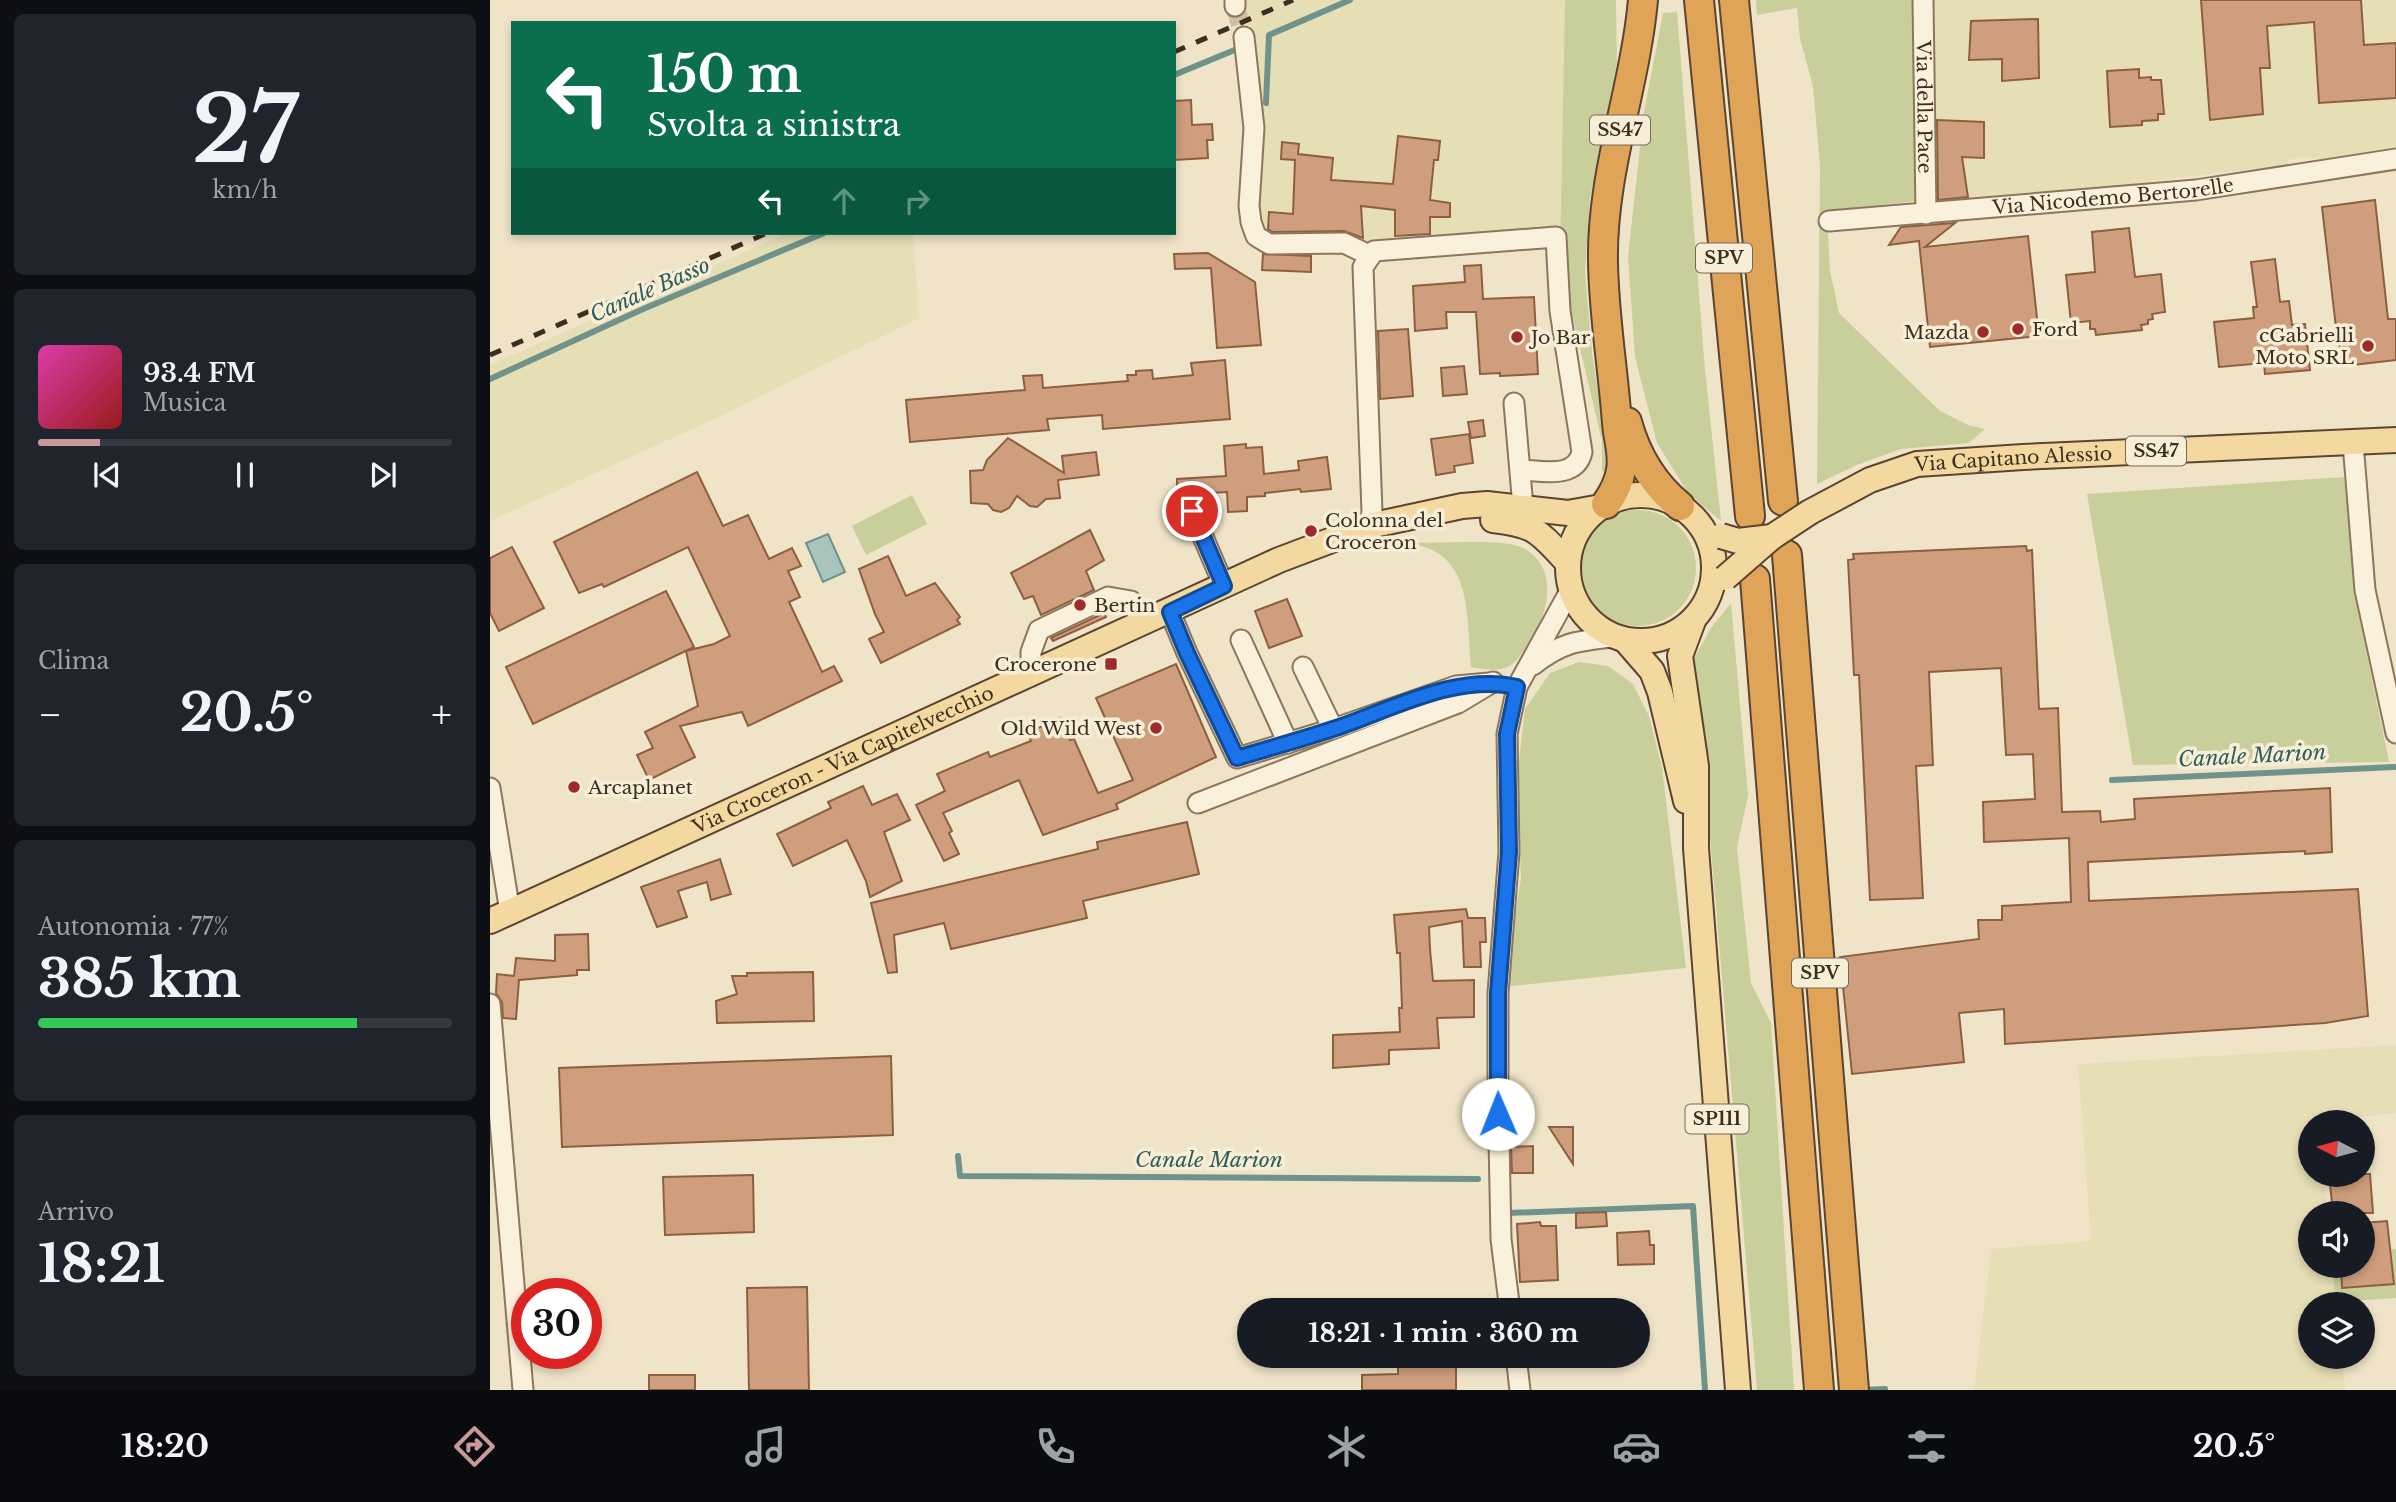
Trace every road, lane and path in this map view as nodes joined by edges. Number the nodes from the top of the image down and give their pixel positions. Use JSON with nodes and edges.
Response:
{"nodes":[{"id":1,"x":1643,"y":0,"type":"edge"},
{"id":2,"x":1699,"y":0,"type":"edge"},
{"id":3,"x":1734,"y":0,"type":"edge"},
{"id":4,"x":1923,"y":0,"type":"edge"},
{"id":5,"x":1244,"y":37,"type":"tunnel mouth"},
{"id":6,"x":2396,"y":159,"type":"edge"},
{"id":7,"x":1926,"y":214,"type":"junction"},
{"id":8,"x":1829,"y":221,"type":"dead end"},
{"id":9,"x":1369,"y":256,"type":"junction"},
{"id":10,"x":1615,"y":382,"type":"junction"},
{"id":11,"x":1514,"y":403,"type":"dead end"},
{"id":12,"x":2396,"y":440,"type":"edge"},
{"id":13,"x":2353,"y":443,"type":"junction"},
{"id":14,"x":1521,"y":470,"type":"junction"},
{"id":15,"x":1783,"y":501,"type":"dead end"},
{"id":16,"x":1603,"y":506,"type":"junction"},
{"id":17,"x":1522,"y":507,"type":"junction"},
{"id":18,"x":1192,"y":511,"type":"dead end"},
{"id":19,"x":1419,"y":516,"type":"junction"},
{"id":20,"x":1750,"y":516,"type":"dead end"},
{"id":21,"x":1700,"y":522,"type":"junction"},
{"id":22,"x":1369,"y":526,"type":"junction"},
{"id":23,"x":1780,"y":546,"type":"junction"},
{"id":24,"x":1568,"y":563,"type":"junction"},
{"id":25,"x":1755,"y":579,"type":"dead end"},
{"id":26,"x":1719,"y":584,"type":"junction"},
{"id":27,"x":1224,"y":586,"type":"junction"},
{"id":28,"x":1571,"y":589,"type":"junction"},
{"id":29,"x":1170,"y":612,"type":"junction"},
{"id":30,"x":1693,"y":621,"type":"junction"},
{"id":31,"x":1143,"y":624,"type":"junction"},
{"id":32,"x":1620,"y":639,"type":"junction"},
{"id":33,"x":1241,"y":640,"type":"dead end"},
{"id":34,"x":1303,"y":667,"type":"dead end"},
{"id":35,"x":1529,"y":668,"type":"junction"},
{"id":36,"x":1031,"y":674,"type":"junction"},
{"id":37,"x":1493,"y":682,"type":"junction"},
{"id":38,"x":1517,"y":687,"type":"junction"},
{"id":39,"x":1333,"y":729,"type":"junction"},
{"id":40,"x":2396,"y":733,"type":"edge"},
{"id":41,"x":1288,"y":743,"type":"junction"},
{"id":42,"x":490,"y":788,"type":"edge"},
{"id":43,"x":1198,"y":803,"type":"dead end"},
{"id":44,"x":1696,"y":848,"type":"junction"},
{"id":45,"x":500,"y":917,"type":"edge"},
{"id":46,"x":490,"y":1004,"type":"edge"},
{"id":47,"x":1508,"y":1298,"type":"edge"},
{"id":48,"x":1517,"y":1368,"type":"edge"},
{"id":49,"x":523,"y":1390,"type":"edge"},
{"id":50,"x":1520,"y":1390,"type":"edge"},
{"id":51,"x":1738,"y":1390,"type":"edge"},
{"id":52,"x":1819,"y":1390,"type":"edge"},
{"id":53,"x":1853,"y":1390,"type":"edge"}],
"edges":[{"from":1,"to":10,"type":"highway","number":"SS47"},
{"from":2,"to":20,"type":"highway","number":"SPV"},
{"from":3,"to":15,"type":"highway","number":"SPV"},
{"from":4,"to":7,"type":"street","name":"Via della Pace"},
{"from":5,"to":9,"type":"street"},
{"from":6,"to":7,"type":"street","name":"Via Nicodemo Bertorelle"},
{"from":7,"to":8,"type":"street","name":"Via Nicodemo Bertorelle"},
{"from":9,"to":14,"type":"street"},
{"from":9,"to":22,"type":"street"},
{"from":10,"to":16,"type":"highway","number":"SS47"},
{"from":10,"to":21,"type":"highway","number":"SS47"},
{"from":11,"to":14,"type":"street"},
{"from":12,"to":13,"type":"main road","name":"Via Capitano Alessio","number":"SS47"},
{"from":13,"to":23,"type":"main road","name":"Via Capitano Alessio","number":"SS47","bridge":true},
{"from":13,"to":40,"type":"street"},
{"from":14,"to":17,"type":"street"},
{"from":16,"to":17,"type":"main road"},
{"from":16,"to":21,"type":"main road","number":"SS47"},
{"from":16,"to":24,"type":"main road","number":"SS47"},
{"from":17,"to":19,"type":"main road"},
{"from":18,"to":27,"type":"street"},
{"from":19,"to":22,"type":"main road","name":"Via Croceron - Via Capitelvecchio"},
{"from":19,"to":24,"type":"main road"},
{"from":21,"to":23,"type":"main road","name":"Via Capitano Alessio","number":"SS47","bridge":true},
{"from":21,"to":26,"type":"main road","number":"SS47"},
{"from":22,"to":27,"type":"main road","name":"Via Croceron - Via Capitelvecchio"},
{"from":23,"to":26,"type":"main road","name":"Via Capitano Alessio","number":"SS47","bridge":true},
{"from":23,"to":53,"type":"highway","number":"SPV"},
{"from":24,"to":28,"type":"main road","number":"SS47"},
{"from":25,"to":52,"type":"highway","number":"SPV"},
{"from":26,"to":30,"type":"main road","number":"SS47"},
{"from":27,"to":29,"type":"main road","name":"Via Croceron - Via Capitelvecchio"},
{"from":28,"to":32,"type":"main road","number":"SS47"},
{"from":28,"to":35,"type":"street"},
{"from":29,"to":31,"type":"main road","name":"Via Croceron - Via Capitelvecchio"},
{"from":29,"to":41,"type":"street"},
{"from":30,"to":32,"type":"main road","number":"SS47"},
{"from":30,"to":44,"type":"main road","number":"SP111"},
{"from":31,"to":36,"type":"main road","name":"Via Croceron - Via Capitelvecchio"},
{"from":31,"to":36,"type":"street"},
{"from":32,"to":35,"type":"street"},
{"from":32,"to":44,"type":"main road","number":"SP111"},
{"from":33,"to":41,"type":"street"},
{"from":34,"to":39,"type":"street"},
{"from":35,"to":38,"type":"street"},
{"from":36,"to":45,"type":"main road","name":"Via Croceron - Via Capitelvecchio"},
{"from":37,"to":38,"type":"street"},
{"from":37,"to":39,"type":"street"},
{"from":37,"to":43,"type":"street"},
{"from":38,"to":47,"type":"street"},
{"from":39,"to":41,"type":"street"},
{"from":42,"to":45,"type":"street"},
{"from":44,"to":51,"type":"main road","number":"SP111"},
{"from":46,"to":49,"type":"street"},
{"from":48,"to":50,"type":"street"}]}
